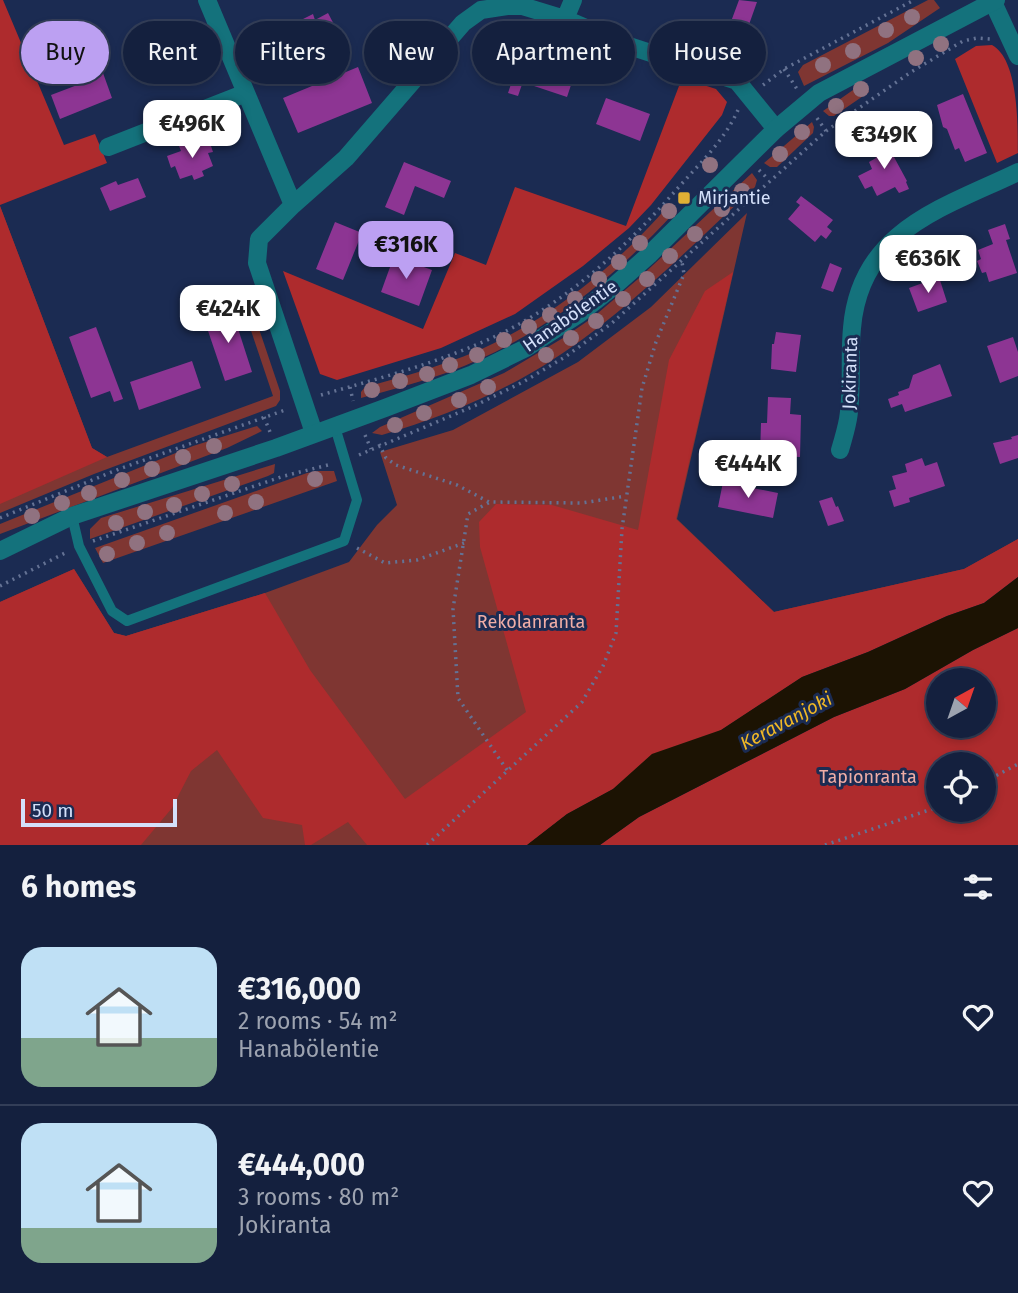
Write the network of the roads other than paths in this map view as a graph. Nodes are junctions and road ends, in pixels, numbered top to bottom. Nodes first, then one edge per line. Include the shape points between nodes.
1 (207, 0) edge
2 (573, 0) edge
3 (993, 1) edge
4 (565, 19) junction
5 (1018, 56) edge
6 (246, 93) junction
7 (776, 128) junction
8 (108, 147) dead end
9 (1018, 172) edge
10 (293, 205) junction
11 (335, 427) junction
12 (314, 433) junction
13 (840, 450) dead end
14 (72, 516) junction
15 (0, 551) edge

1 - 6 street
2 - 4 street
3 - 5 street
3 - 7 street, Hanabölentie via 820,93
4 - 7 street via 623,44 737,81
4 - 10 street via 522,6 481,10 463,23 346,158
6 - 8 street
6 - 10 street
7 - 11 street, Hanabölentie via 649,255 560,328 504,361
9 - 13 street, Jokiranta via 916,221 897,234 865,274 852,326 848,418
10 - 12 street via 259,239 257,263
11 - 12 street, Hanabölentie
11 - 14 lane via 357,500 344,541 127,621 112,611 79,546
12 - 14 street, Hanabölentie
14 - 15 street, Hanabölentie

